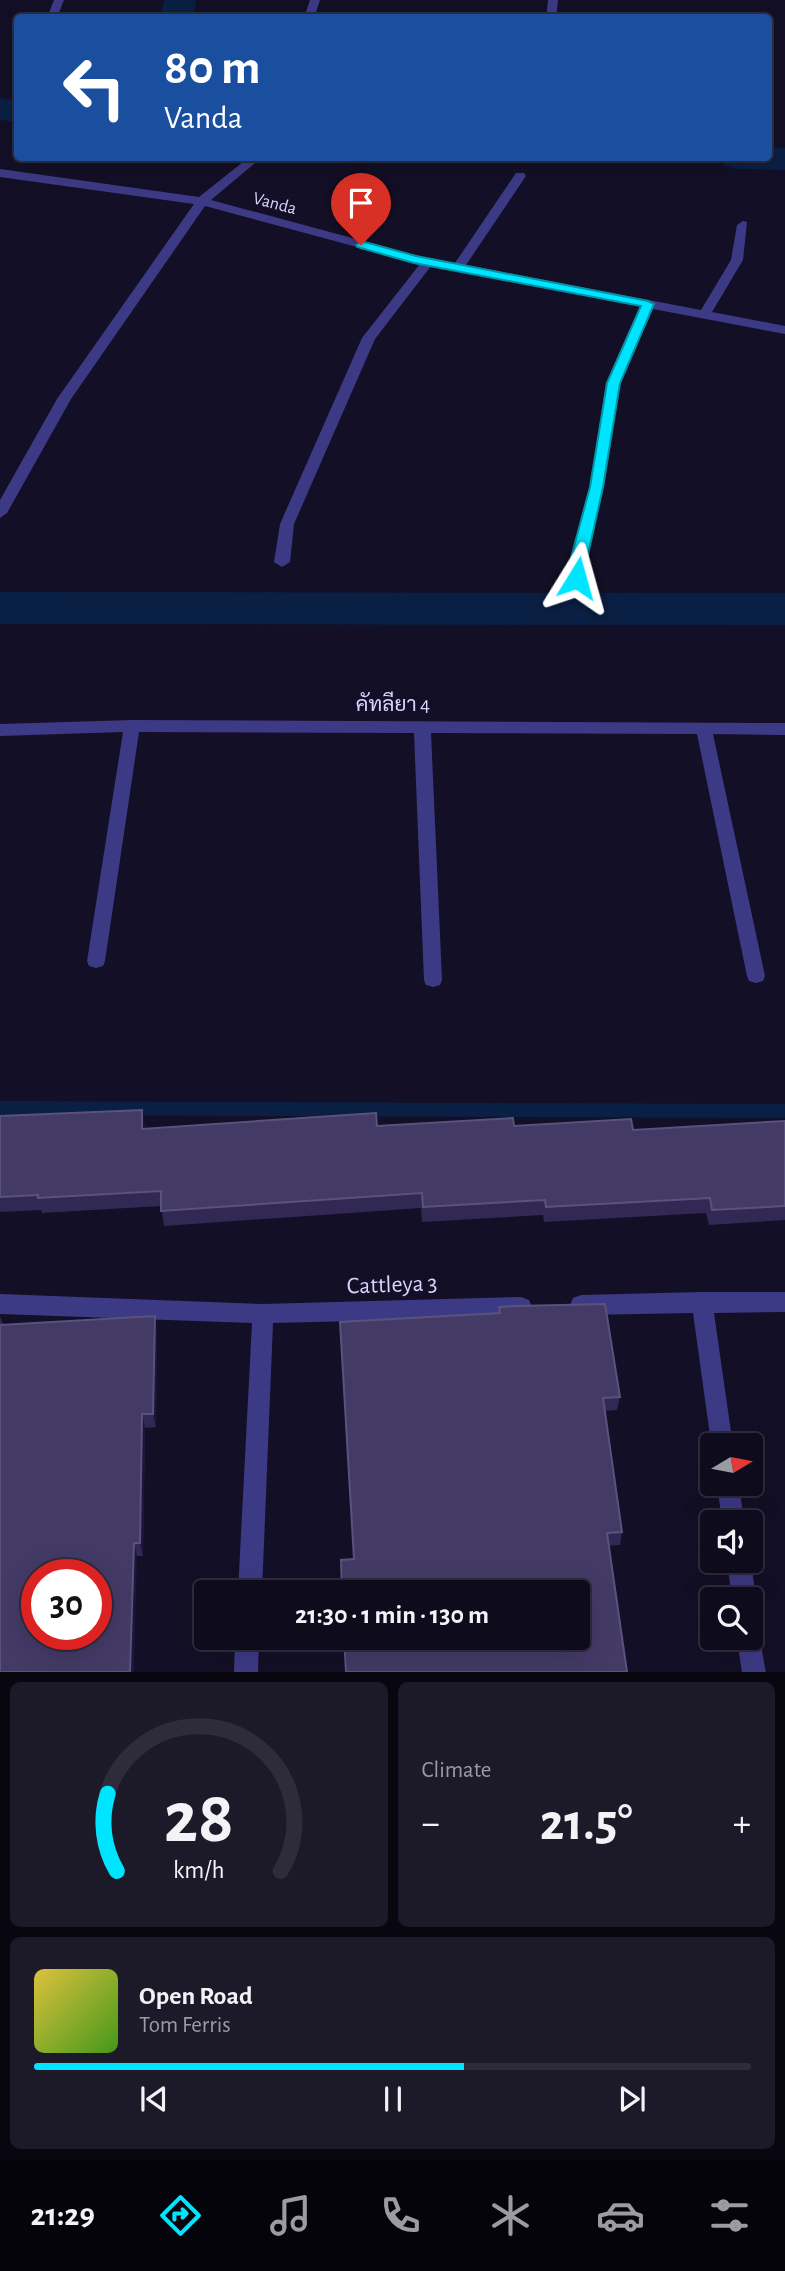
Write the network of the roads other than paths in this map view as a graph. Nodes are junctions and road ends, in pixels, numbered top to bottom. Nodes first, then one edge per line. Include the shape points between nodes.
1 (251, 161) edge
2 (0, 173) edge
3 (520, 176) dead end
4 (202, 201) junction
5 (743, 225) dead end
6 (428, 262) junction
7 (458, 268) junction
8 (648, 304) junction
9 (704, 315) junction
10 (785, 330) edge
11 (0, 513) edge
12 (282, 562) dead end
13 (577, 578) dead end
14 (132, 726) junction
15 (422, 727) junction
16 (704, 729) junction
17 (785, 729) edge
18 (0, 730) edge
19 (96, 961) dead end
20 (756, 976) dead end
21 (433, 980) dead end
22 (702, 1302) junction
23 (785, 1302) edge
24 (0, 1304) edge
25 (565, 1306) edge
26 (537, 1307) edge
27 (263, 1314) junction
28 (720, 1433) edge
29 (251, 1580) edge
30 (247, 1650) edge
31 (751, 1650) edge
32 (246, 1672) edge
33 (754, 1672) edge

1 - 4 street
2 - 4 street, Vanda
3 - 7 street
4 - 6 street, Vanda
4 - 11 street via 64,399
5 - 9 street via 737,260
6 - 7 street, Vanda
6 - 12 street via 369,338 287,524
7 - 8 street, Vanda
8 - 9 street, Vanda
8 - 13 street via 614,383
9 - 10 street, Vanda
14 - 15 street, คัทลียา 4
14 - 18 street, คัทลียา 4
14 - 19 street
15 - 16 street, คัทลียา 4
15 - 21 street
16 - 17 street, คัทลียา 4
16 - 20 street
22 - 23 street
22 - 25 street
22 - 28 street
24 - 27 street, Cattleya 3
26 - 27 street, Cattleya 3
27 - 29 street
30 - 32 street
31 - 33 street

